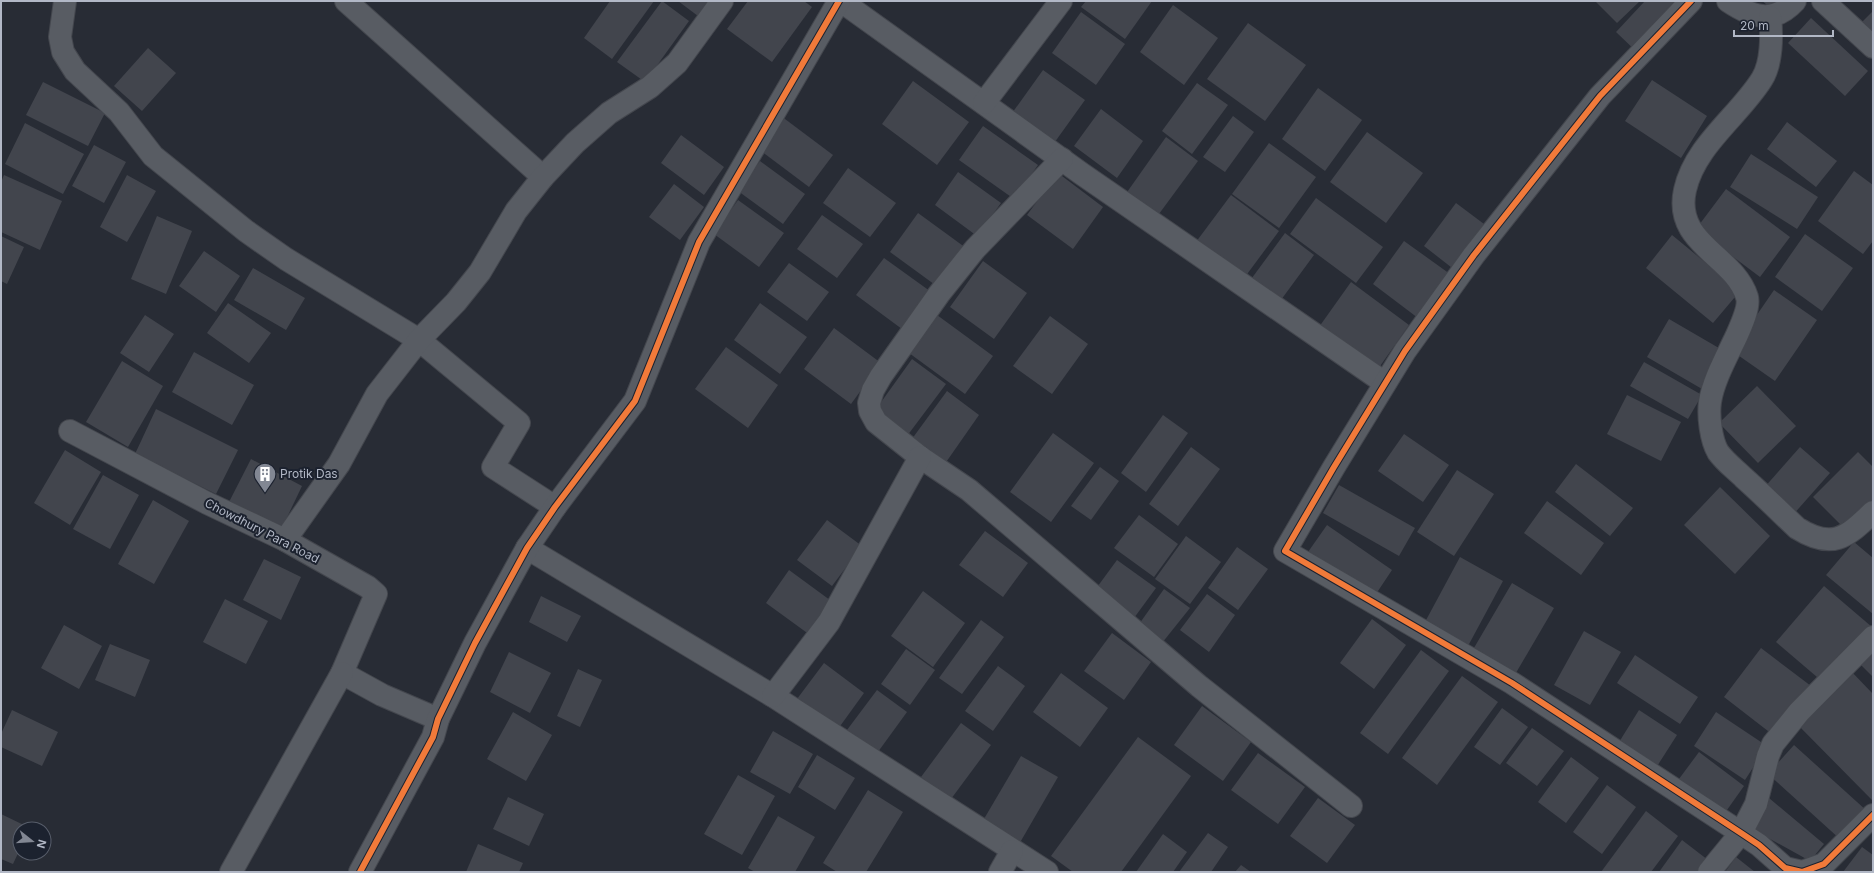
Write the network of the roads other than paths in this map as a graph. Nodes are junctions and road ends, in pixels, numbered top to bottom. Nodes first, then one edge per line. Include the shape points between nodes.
1 (65, 1) edge
2 (346, 1) edge
3 (722, 1) edge
4 (840, 1) edge
5 (1061, 1) edge
6 (1691, 1) edge
7 (1728, 1) edge
8 (1795, 1) edge
9 (1823, 1) edge
10 (1770, 17) junction
11 (1873, 47) edge
12 (984, 103) junction
13 (1062, 159) junction
14 (543, 177) junction
15 (419, 340) junction
16 (1385, 383) junction
17 (70, 431) dead end
18 (920, 457) junction
19 (556, 507) junction
20 (1873, 512) edge
21 (285, 540) junction
22 (527, 548) junction
23 (1873, 637) edge
24 (342, 673) junction
25 (773, 696) junction
26 (438, 719) junction
27 (1351, 806) dead end
28 (1873, 815) edge
29 (1741, 833) junction
30 (1012, 851) junction
31 (231, 872) edge
32 (360, 872) edge
33 (1000, 872) edge
34 (1047, 872) edge
35 (1709, 872) edge

1 - 15 street via 60,37 63,52 75,71 119,112 153,156 246,231 286,259
2 - 14 street
3 - 14 street via 677,63 650,87 608,113
4 - 12 street
4 - 19 street via 699,242 635,401
5 - 12 street
6 - 16 street via 1600,96 1474,255
7 - 10 street via 1746,12
8 - 10 street via 1786,11
9 - 11 street
10 - 20 street via 1772,35 1763,78 1703,151 1685,190 1684,212 1690,231 1740,281 1748,299 1744,317 1714,387 1710,402 1710,425 1718,451 1797,528 1809,536 1823,541 1840,538 1856,528
12 - 13 street
13 - 16 street
13 - 18 street via 975,250 896,353 873,390 869,403 876,422
14 - 15 street via 516,211 480,272 456,302
15 - 19 street via 519,424 493,467
15 - 21 street via 377,394 339,464
16 - 29 street via 1285,551 1512,683
17 - 21 street, Chowdhury Para Road via 207,503
18 - 25 street via 829,622
18 - 27 street via 969,490 1200,686
19 - 22 street
21 - 24 street, Chowdhury Para Road via 368,586 376,594
22 - 25 street
22 - 26 street via 474,643
23 - 29 street via 1799,712 1774,744 1768,756 1756,804
24 - 26 street via 382,695
24 - 31 street, Chowdhury Para Road
25 - 30 street
26 - 32 street via 433,737
28 - 29 street via 1824,864 1802,872 1785,868
29 - 35 street
30 - 33 street
30 - 34 street

